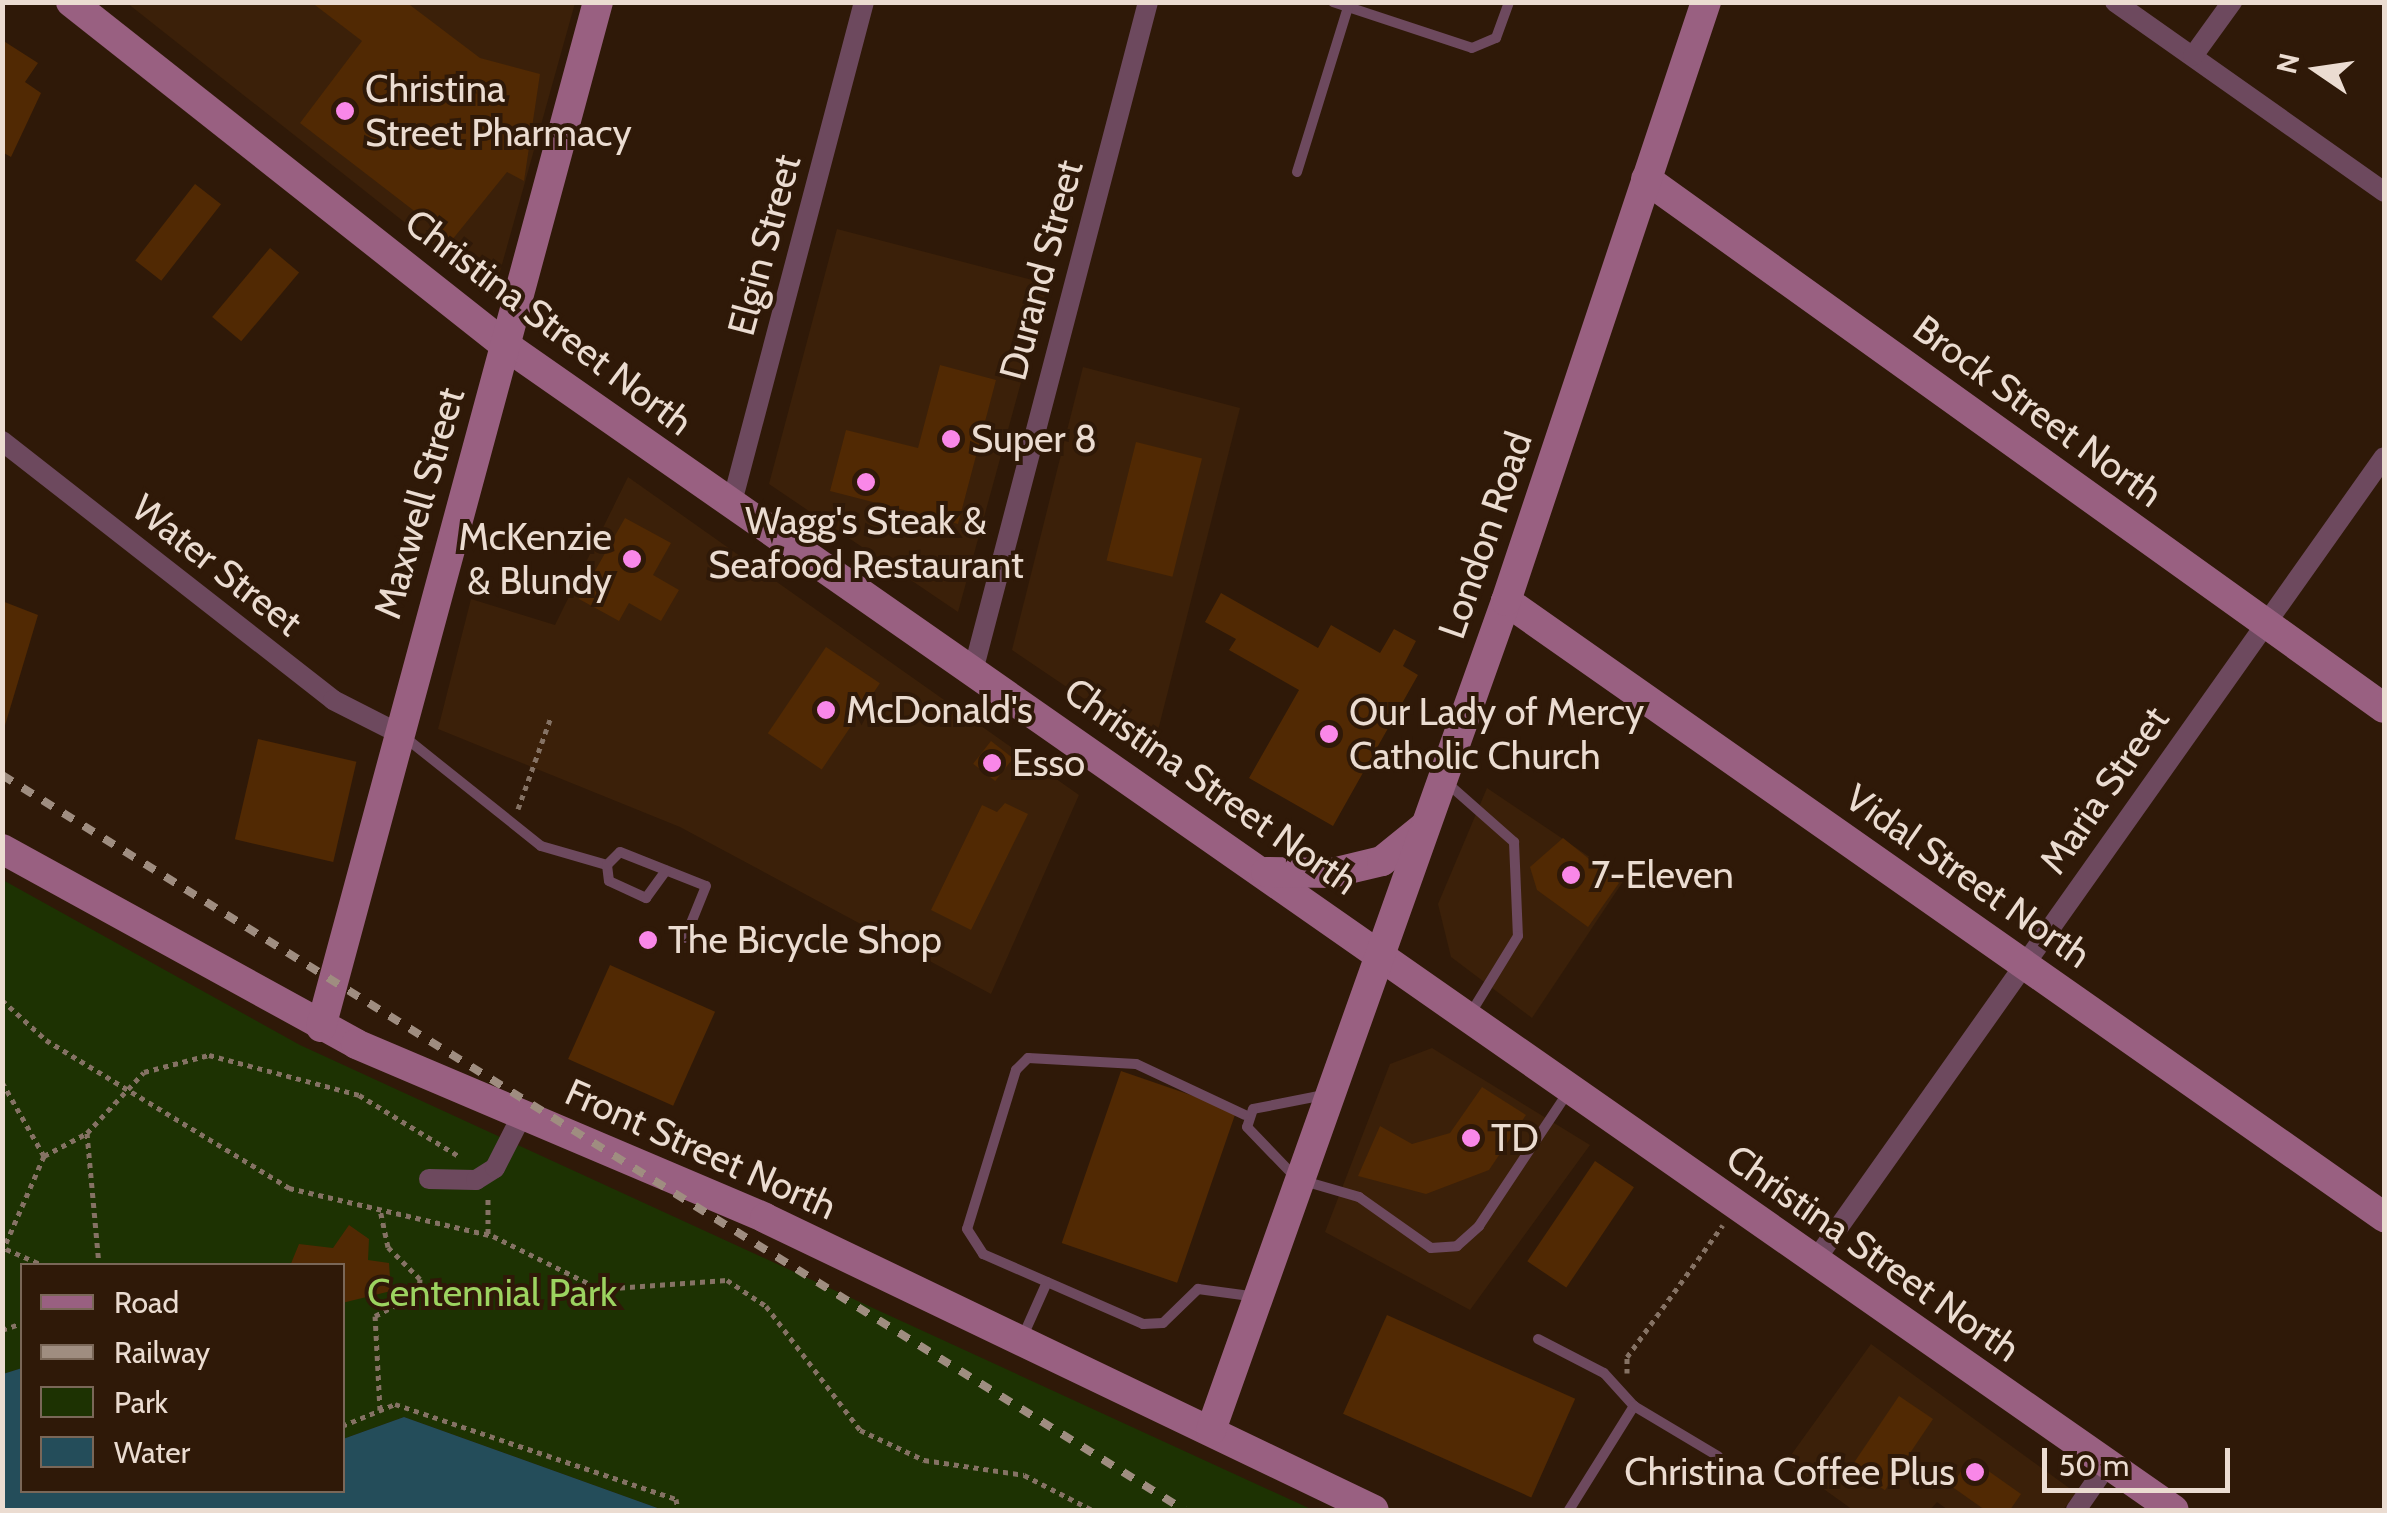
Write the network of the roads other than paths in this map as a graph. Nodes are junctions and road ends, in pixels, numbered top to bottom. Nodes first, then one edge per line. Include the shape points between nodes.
1 (71, 2) edge
2 (598, 2) edge
3 (864, 2) edge
4 (1148, 2) edge
5 (1332, 2) edge
6 (1510, 2) edge
7 (1706, 2) edge
8 (2115, 2) edge
9 (2232, 2) edge
10 (1348, 7) junction
11 (2193, 56) junction
12 (1297, 172) dead end
13 (1646, 179) junction
14 (2384, 192) edge
15 (505, 346) junction
16 (2, 441) edge
17 (2384, 457) edge
18 (731, 506) junction
19 (1506, 601) junction
20 (2265, 624) junction
21 (972, 671) junction
22 (2384, 708) edge
23 (396, 732) junction
24 (1442, 778) junction
25 (1424, 828) junction
26 (2, 848) edge
27 (607, 864) junction
28 (666, 870) junction
29 (1266, 872) junction
30 (686, 938) dead end
31 (1380, 952) junction
32 (2024, 964) junction
33 (1470, 1016) junction
34 (322, 1027) junction
35 (1571, 1088) junction
36 (1330, 1094) junction
37 (1245, 1114) junction
38 (522, 1115) junction
39 (428, 1179) dead end
40 (1298, 1179) junction
41 (2384, 1218) edge
42 (1814, 1262) junction
43 (1047, 1282) junction
44 (1258, 1297) junction
45 (1538, 1339) dead end
46 (1022, 1340) junction
47 (1637, 1407) junction
48 (1211, 1430) junction
49 (1718, 1456) dead end
50 (2107, 1464) junction
51 (1374, 1510) edge
52 (1569, 1510) edge
53 (2076, 1510) edge
54 (2174, 1510) edge

1 - 15 main road, Christina Street North
2 - 15 main road, Maxwell Street
3 - 18 street, Elgin Street
4 - 21 street, Durand Street
5 - 10 lane
6 - 10 lane via 1483,48
7 - 13 main road, London Road
8 - 11 street
9 - 11 street
10 - 12 lane
11 - 14 street
13 - 19 main road, London Road
13 - 20 main road, Brock Street North
15 - 18 main road, Christina Street North
15 - 23 main road, Maxwell Street
16 - 23 street, Water Street via 332,700
17 - 20 street, Maria Street
18 - 21 main road, Christina Street North
19 - 24 main road, London Road
19 - 32 main road, Vidal Street North
20 - 22 main road, Brock Street North
20 - 32 street, Maria Street
21 - 29 main road, Christina Street North
23 - 27 lane via 542,846
23 - 34 main road, Maxwell Street
24 - 25 main road, London Road
24 - 33 lane via 1514,842 1518,936
25 - 29 main road via 1382,860 1332,873
25 - 31 main road, London Road
26 - 34 main road, Front Street North
27 - 28 lane via 620,852
27 - 28 lane via 609,881 646,898
28 - 30 lane via 706,886
29 - 31 main road, Christina Street North
31 - 33 main road, Christina Street North
31 - 36 main road, London Road
32 - 41 main road, Vidal Street North
32 - 42 street, Maria Street
33 - 35 main road, Christina Street North
34 - 38 main road, Front Street North
35 - 40 lane via 1456,1246 1431,1248 1359,1197
35 - 42 main road, Christina Street North
36 - 37 lane
36 - 40 main road, London Road
37 - 40 lane via 1264,1151
37 - 43 lane via 1136,1064 1056,1055 1022,1062 968,1228 983,1254
38 - 39 street via 496,1168 476,1180
38 - 46 main road, Front Street North
40 - 44 main road, London Road
42 - 50 main road, Christina Street North
43 - 44 lane via 1143,1324 1163,1323 1198,1289
43 - 46 lane
44 - 48 main road, London Road
45 - 47 lane
46 - 48 main road, Front Street North
47 - 49 lane
47 - 52 lane
48 - 51 main road, Front Street North
50 - 53 street
50 - 54 main road, Christina Street North

